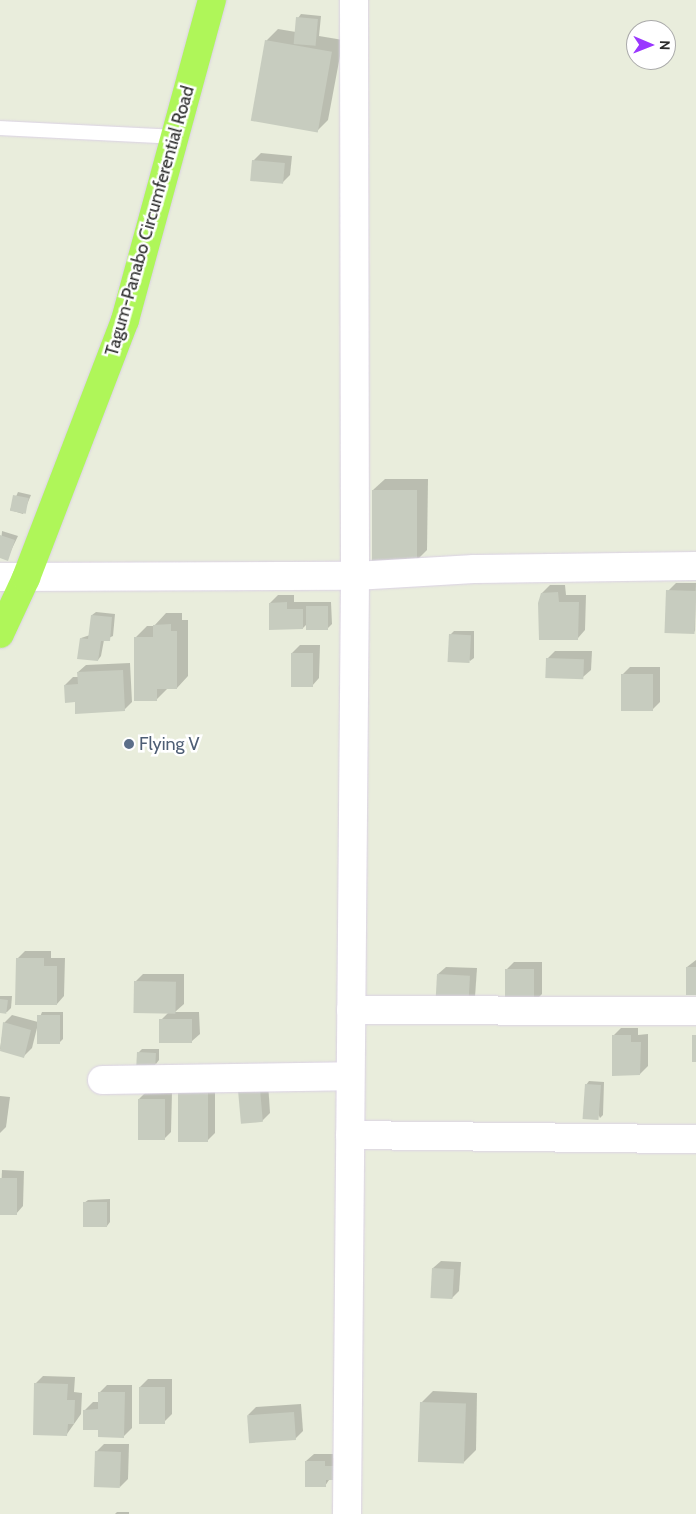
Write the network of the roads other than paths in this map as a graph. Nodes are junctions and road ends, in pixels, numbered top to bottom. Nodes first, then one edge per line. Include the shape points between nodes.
1 (212, 0) edge
2 (354, 0) edge
3 (0, 128) edge
4 (176, 137) junction
5 (696, 566) edge
6 (355, 576) junction
7 (13, 578) edge
8 (0, 634) edge
9 (351, 1010) junction
10 (696, 1012) edge
11 (350, 1076) junction
12 (102, 1080) dead end
13 (350, 1135) junction
14 (696, 1139) edge
15 (347, 1514) edge

1 - 4 main road, Tagum-Panabo Circumferential Road
2 - 6 street
3 - 4 lane
4 - 7 main road, Tagum-Panabo Circumferential Road via 125,320
5 - 6 street via 474,569
6 - 7 street
6 - 9 street
7 - 8 main road, Tagum-Panabo Circumferential Road
9 - 10 street
9 - 11 street
11 - 12 street
11 - 13 street
13 - 14 street
13 - 15 street

